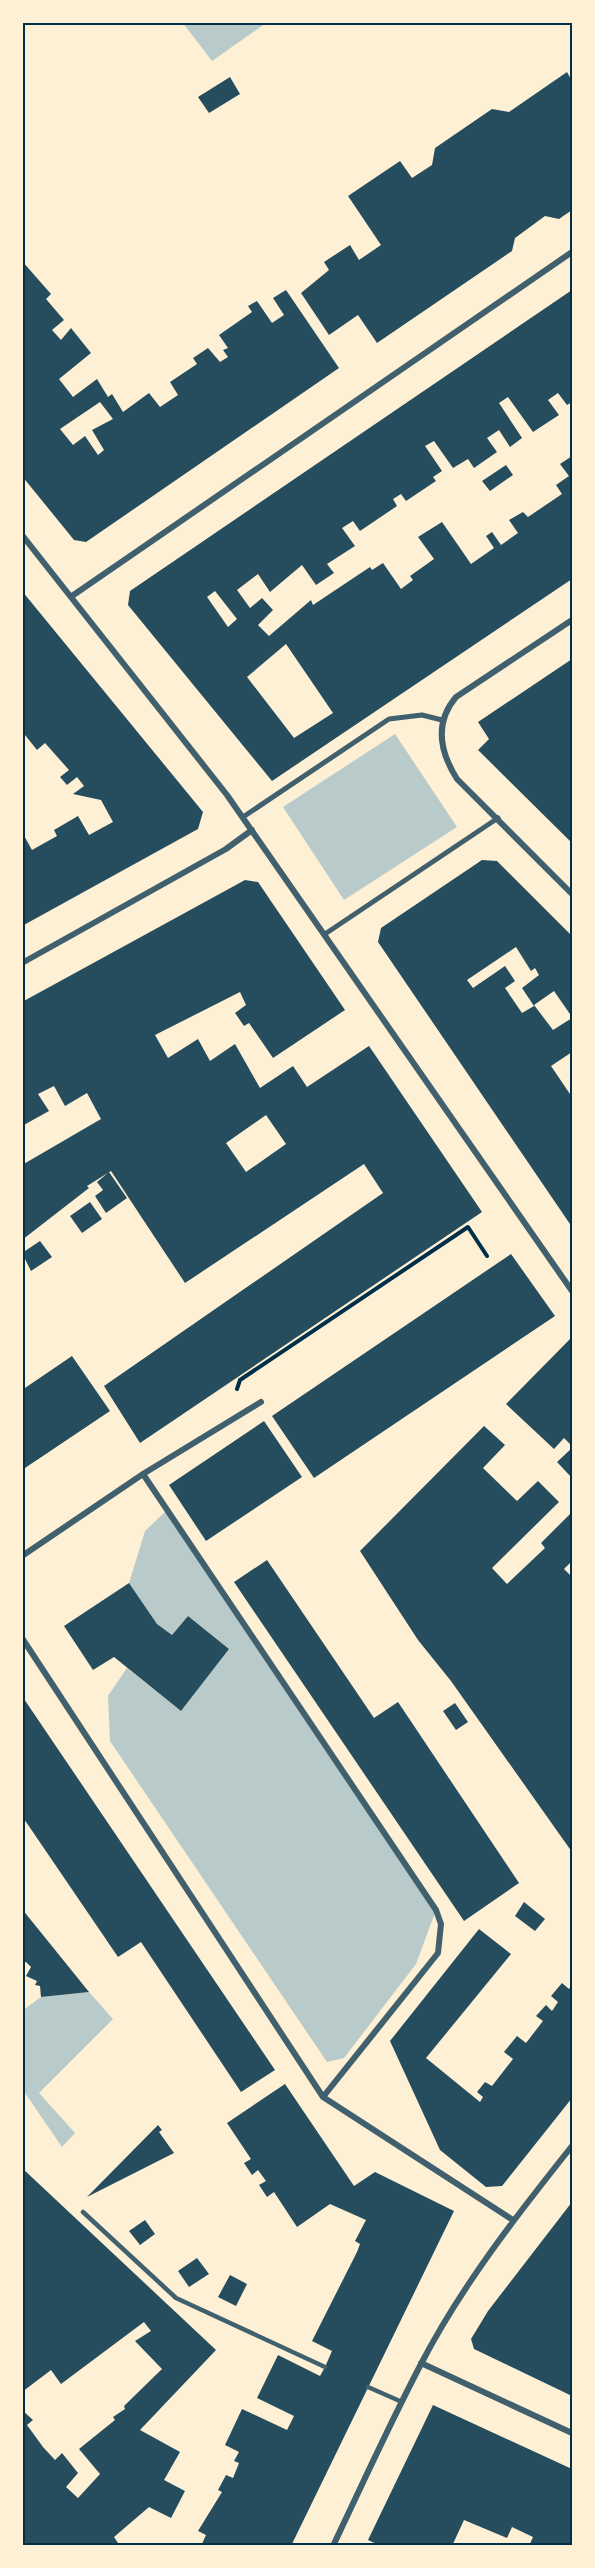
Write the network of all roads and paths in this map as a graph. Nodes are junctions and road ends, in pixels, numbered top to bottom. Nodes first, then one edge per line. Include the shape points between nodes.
1 (573, 252) edge
2 (22, 535) edge
3 (72, 596) junction
4 (573, 620) edge
5 (442, 720) junction
6 (243, 817) junction
7 (498, 818) junction
8 (252, 830) junction
9 (573, 894) edge
10 (325, 934) junction
11 (22, 963) edge
12 (487, 1256) dead end
13 (573, 1291) edge
14 (261, 1402) dead end
15 (222, 1425) junction
16 (143, 1474) junction
17 (22, 1556) edge
18 (22, 1638) edge
19 (322, 2097) junction
20 (573, 2146) edge
21 (83, 2212) dead end
22 (513, 2220) junction
23 (421, 2363) junction
24 (325, 2367) dead end
25 (368, 2386) dead end
26 (402, 2402) junction
27 (573, 2433) edge
28 (333, 2546) edge

1 - 3 street
2 - 3 street
3 - 6 street
4 - 5 street via 466,690 447,708
5 - 6 street via 422,716 388,719
5 - 7 street via 441,744 450,769
6 - 8 street
7 - 9 street
7 - 10 street
8 - 10 street
8 - 11 street via 226,849
10 - 13 street
12 - 15 path via 468,1227 240,1380
14 - 15 street
15 - 16 street
16 - 17 street
16 - 19 street via 429,1900 441,1924 438,1953
18 - 19 street
19 - 22 street
20 - 22 street
21 - 24 lane via 176,2298
22 - 23 street
23 - 26 street
23 - 27 street
25 - 26 lane
26 - 28 street

